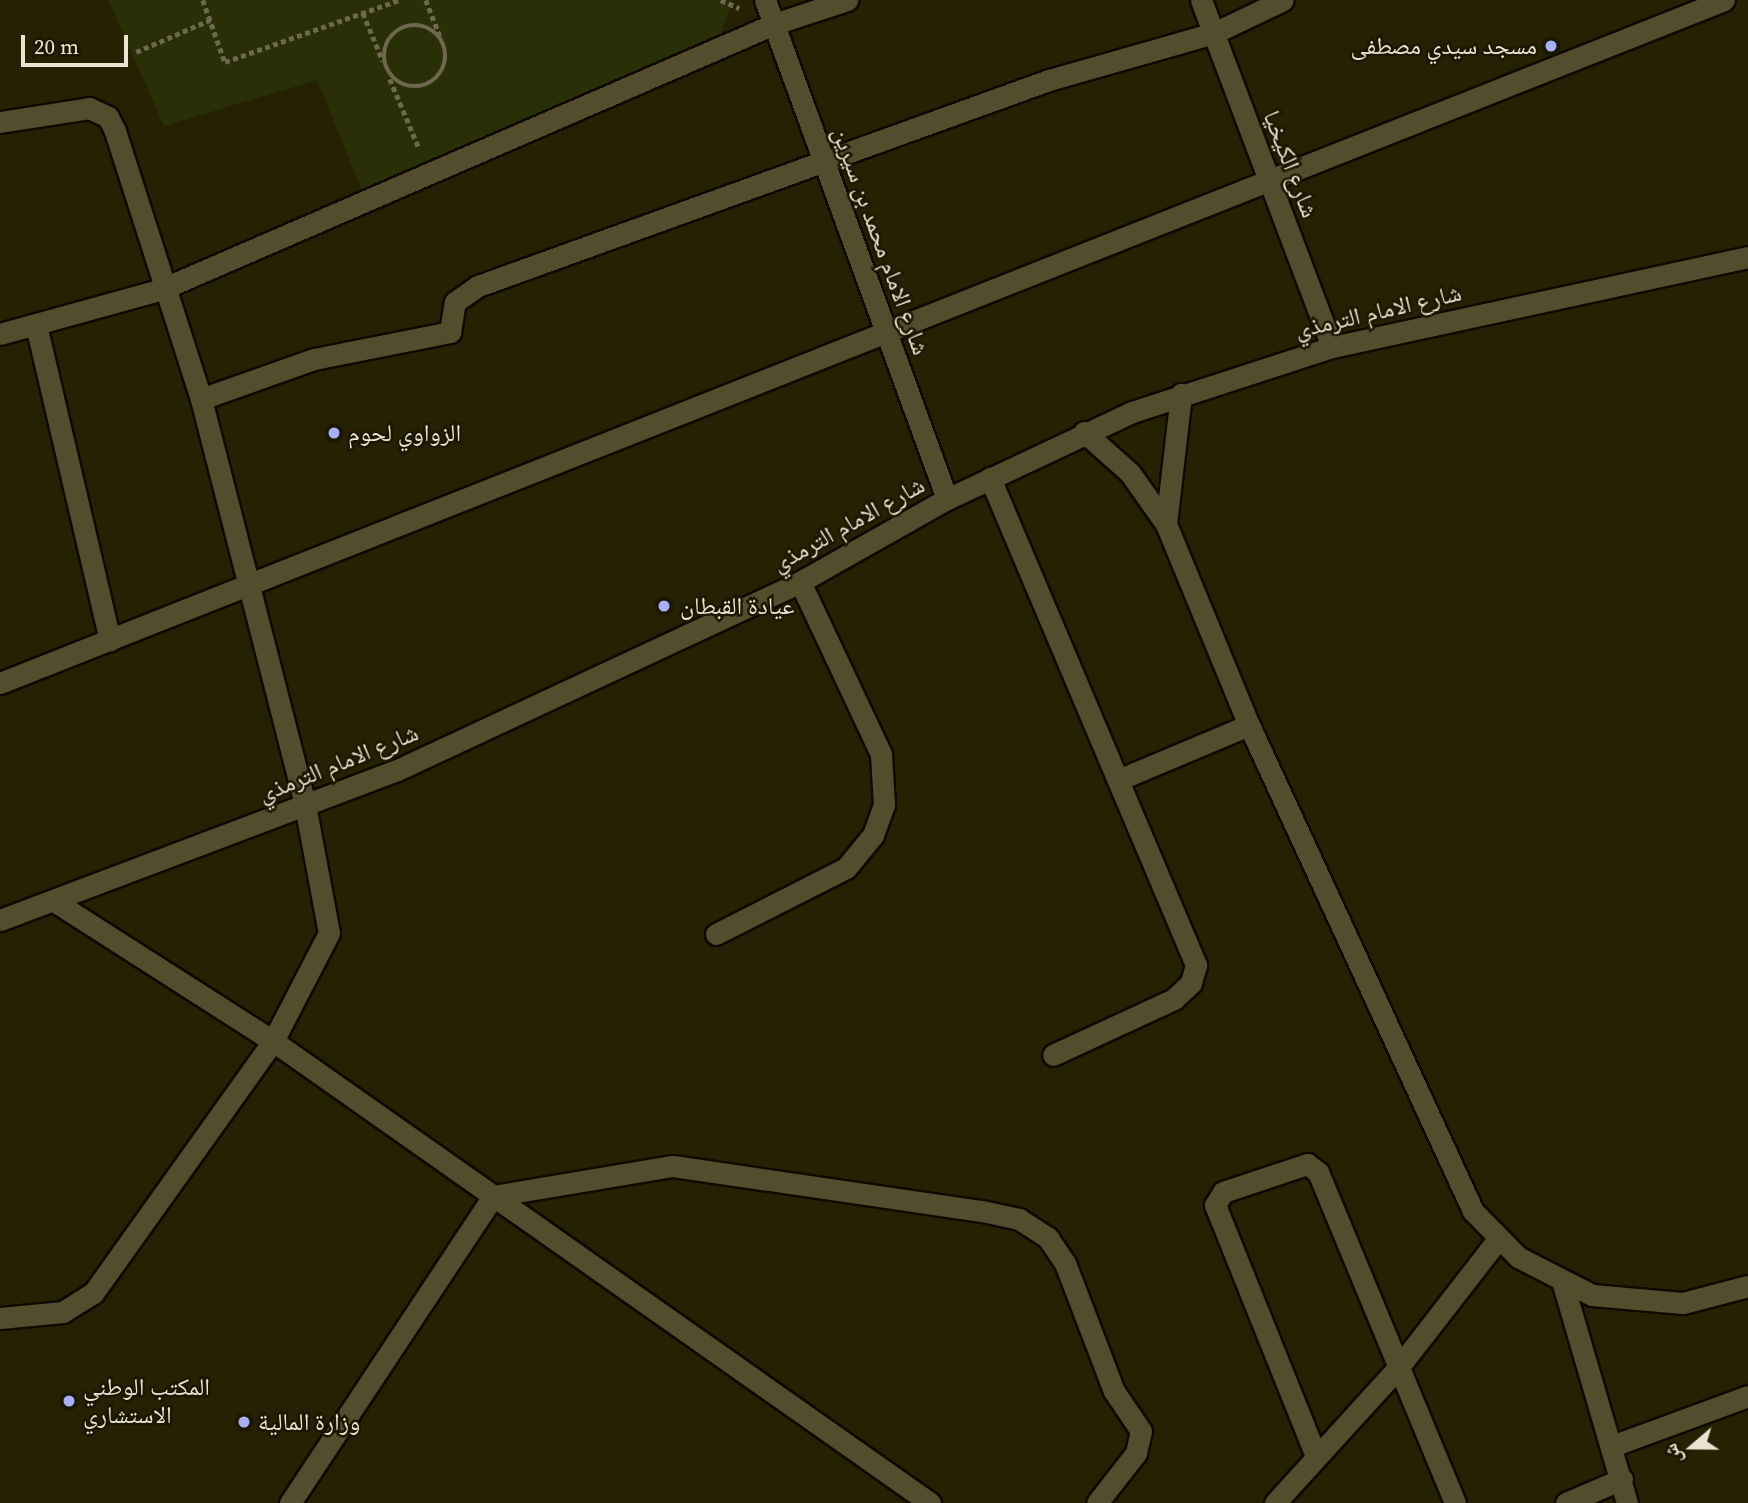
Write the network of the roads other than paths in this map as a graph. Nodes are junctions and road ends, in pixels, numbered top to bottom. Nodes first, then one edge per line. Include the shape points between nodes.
1 (765, 0) edge
2 (848, 0) edge
3 (1201, 0) edge
4 (1283, 0) edge
5 (1724, 0) edge
6 (775, 24) junction
7 (1214, 33) junction
8 (0, 122) edge
9 (825, 163) junction
10 (1268, 176) junction
11 (1748, 257) edge
12 (162, 289) junction
13 (36, 325) junction
14 (886, 329) junction
15 (0, 334) edge
16 (1332, 347) junction
17 (1181, 394) junction
18 (201, 399) junction
19 (1084, 432) junction
20 (990, 478) junction
21 (947, 499) junction
22 (1166, 524) junction
23 (800, 582) junction
24 (245, 587) junction
25 (110, 640) junction
26 (0, 683) edge
27 (1248, 725) junction
28 (1118, 780) junction
29 (304, 805) junction
30 (57, 903) junction
31 (0, 920) edge
32 (716, 934) dead end
33 (273, 1041) junction
34 (1053, 1055) dead end
35 (493, 1196) junction
36 (1497, 1239) junction
37 (1563, 1284) junction
38 (1748, 1286) edge
39 (0, 1318) edge
40 (1398, 1368) junction
41 (1748, 1396) edge
42 (1612, 1446) junction
43 (1316, 1456) junction
44 (1622, 1479) junction
45 (290, 1503) edge
46 (930, 1503) edge
47 (1097, 1503) edge
48 (1275, 1503) edge
49 (1455, 1503) edge
50 (1566, 1503) edge
51 (1627, 1503) edge

1 - 6 street, شارع الامام محمد بن سيرين
2 - 6 street
3 - 7 street, شارع الكيخيا
4 - 7 street
5 - 10 street
6 - 9 street, شارع الامام محمد بن سيرين
6 - 12 street
7 - 9 street via 1049,80
7 - 10 street, شارع الكيخيا
8 - 12 street via 89,108 108,117
9 - 14 street, شارع الامام محمد بن سيرين
9 - 18 street via 478,286 455,302 450,331 314,359
10 - 14 street
10 - 16 street, شارع الكيخيا
11 - 16 street, شارع الامام الترمذي
12 - 13 street
12 - 18 street
13 - 15 street
13 - 25 street
14 - 21 street, شارع الامام محمد بن سيرين
14 - 24 street
16 - 17 street, شارع الامام الترمذي
17 - 19 street, شارع الامام الترمذي
17 - 22 street
18 - 24 street
19 - 20 street, شارع الامام الترمذي
19 - 22 street via 1130,473
20 - 21 street, شارع الامام الترمذي
20 - 28 street
21 - 23 street, شارع الامام الترمذي
22 - 27 street
23 - 29 street, شارع الامام الترمذي via 395,771
23 - 32 street via 881,754 884,805 873,835 846,868
24 - 25 street
24 - 29 street
25 - 26 street
27 - 28 street
27 - 36 street via 1453,1180
28 - 34 street via 1195,957 1194,976 1174,999
29 - 30 street, شارع الامام الترمذي
29 - 33 street via 329,933
30 - 31 street, شارع الامام الترمذي
30 - 33 street
33 - 35 street
33 - 39 street via 93,1293 63,1312
35 - 45 street
35 - 46 street
35 - 47 street via 673,1166 1019,1219 1048,1238 1065,1263 1114,1391 1141,1431 1143,1442
36 - 37 street
36 - 40 street
37 - 38 street via 1653,1304
37 - 42 street
40 - 43 street
40 - 43 street via 1315,1168 1302,1164 1219,1196 1216,1210
40 - 49 street
41 - 42 street
42 - 44 street
43 - 48 street
44 - 50 street
44 - 51 street

